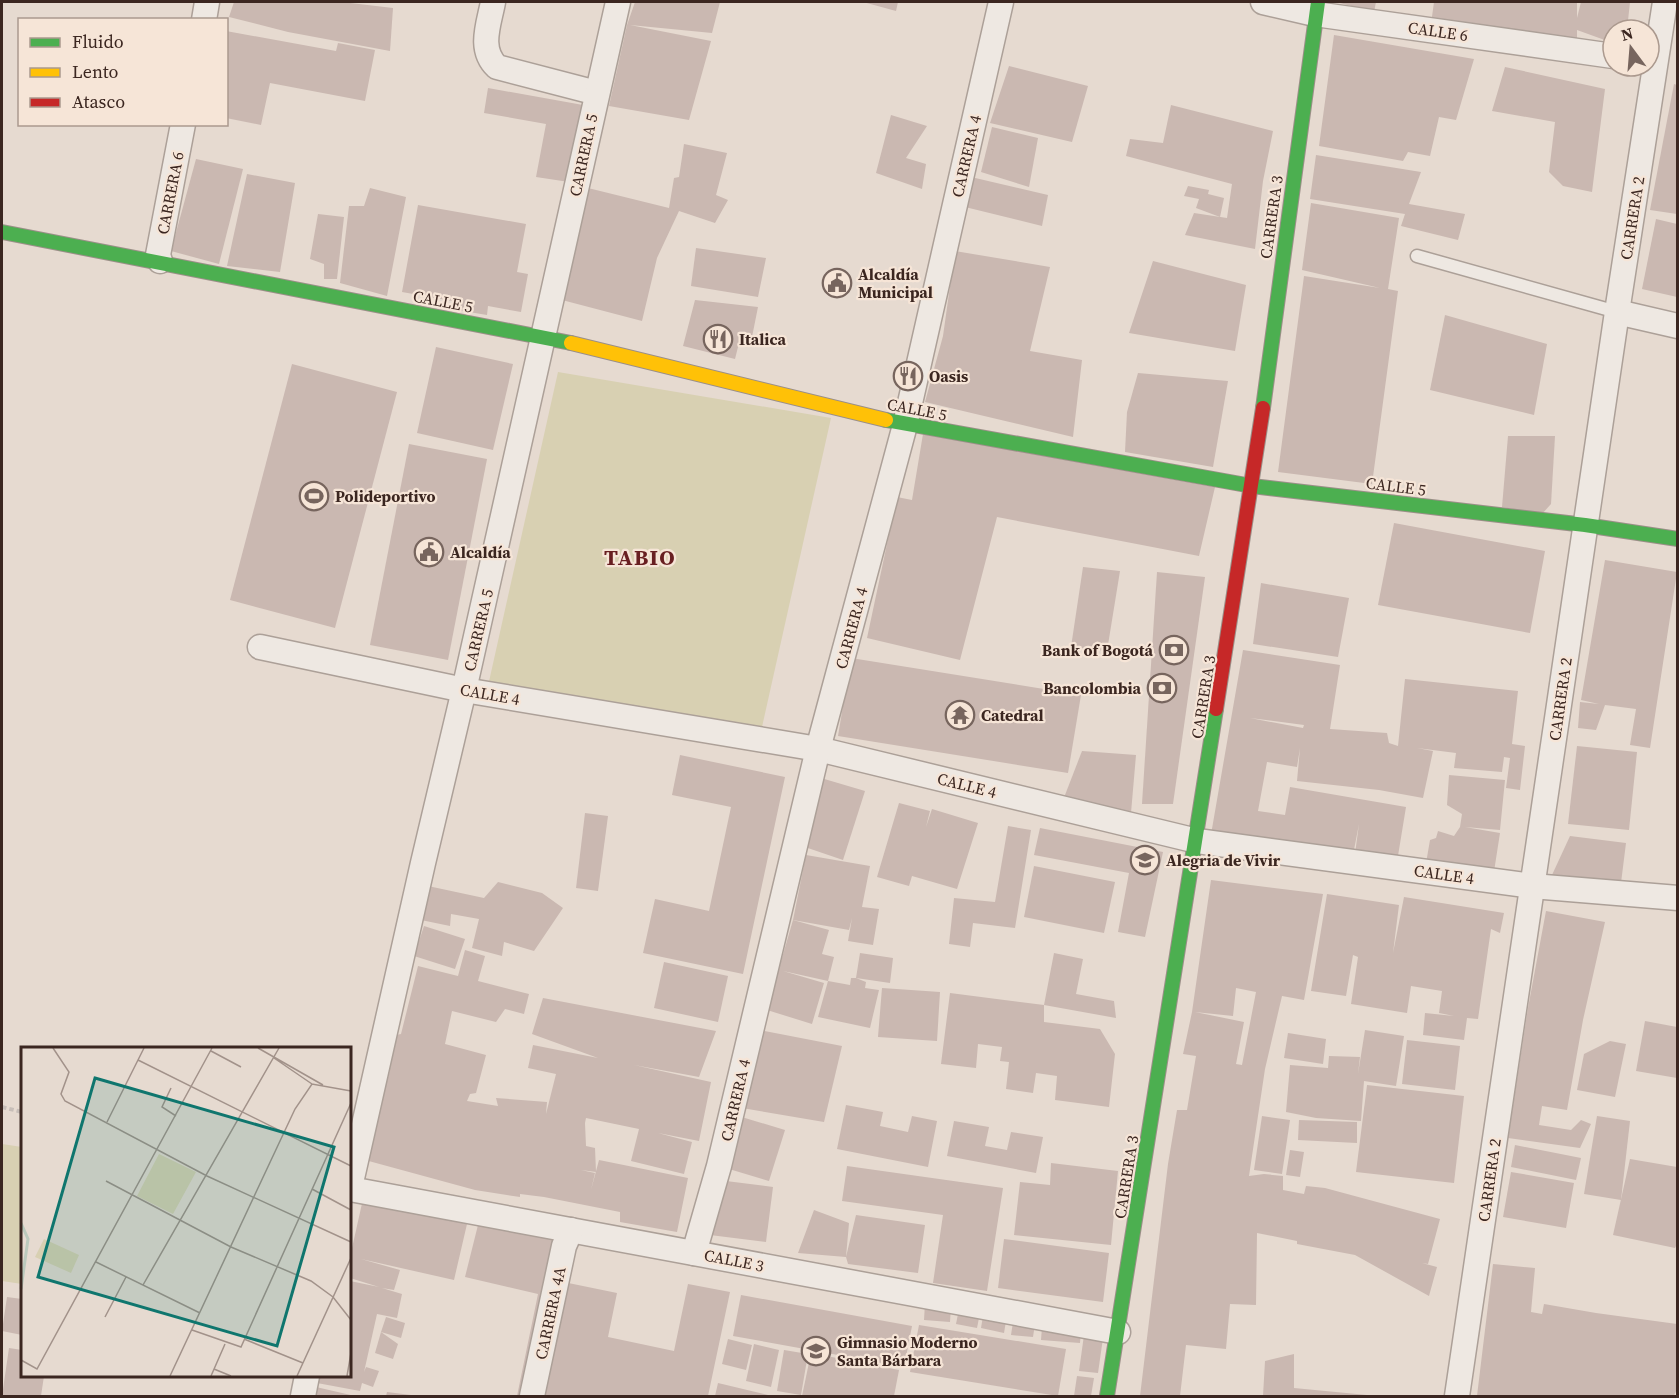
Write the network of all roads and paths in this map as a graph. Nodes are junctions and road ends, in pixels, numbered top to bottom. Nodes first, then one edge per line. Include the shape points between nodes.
1 (207, 2) edge
2 (493, 2) edge
3 (618, 2) edge
4 (1001, 2) edge
5 (1263, 2) edge
6 (1665, 2) edge
7 (1316, 8) edge
8 (204, 18) edge
9 (1601, 54) edge
10 (1661, 63) edge
11 (1658, 78) edge
12 (597, 93) junction
13 (183, 126) edge
14 (2, 232) edge
15 (1417, 256) dead end
16 (160, 261) junction
17 (1617, 312) junction
18 (1677, 326) edge
19 (544, 336) junction
20 (905, 425) junction
21 (1252, 486) junction
22 (1585, 525) junction
23 (1677, 539) edge
24 (260, 647) dead end
25 (464, 690) junction
26 (818, 749) junction
27 (1197, 841) junction
28 (1532, 886) junction
29 (1677, 898) edge
30 (2, 1107) edge
31 (21, 1112) edge
32 (351, 1184) edge
33 (351, 1188) edge
34 (571, 1230) junction
35 (694, 1253) junction
36 (1118, 1332) junction
37 (307, 1377) edge
38 (303, 1396) edge
39 (532, 1396) edge
40 (1107, 1396) edge
41 (1457, 1396) edge

1 - 8 street
2 - 12 street via 486,40 490,60 498,67
3 - 12 street, CARRERA 5
4 - 20 street, CARRERA 4
5 - 7 street, CALLE 6
6 - 10 street, CARRERA 2
7 - 9 street, CALLE 6
7 - 21 street, CARRERA 3
11 - 17 street, CARRERA 2
12 - 19 street, CARRERA 5
13 - 16 street, CARRERA 6
14 - 16 street, CALLE 5
15 - 17 lane
16 - 19 street, CALLE 5 via 164,265
17 - 18 street
17 - 22 street, CARRERA 2
19 - 20 street, CALLE 5
19 - 25 street, CARRERA 5
20 - 21 street, CALLE 5
20 - 26 street, CARRERA 4
21 - 22 street, CALLE 5
21 - 27 street, CARRERA 3
22 - 23 street, CALLE 5
22 - 28 street, CARRERA 2
24 - 25 street, CALLE 4
25 - 26 street, CALLE 4
25 - 32 street, CARRERA 5
26 - 27 street, CALLE 4
26 - 35 street, CARRERA 4 via 719,1166
27 - 28 street, CALLE 4
27 - 36 street, CARRERA 3
28 - 29 street, CALLE 4
28 - 41 street, CARRERA 2
30 - 31 path
33 - 34 street, CALLE 3
34 - 35 street, CALLE 3
34 - 39 street, CARRERA 4A via 564,1246
35 - 36 street, CALLE 3
36 - 40 street, CARRERA 3
37 - 38 street

